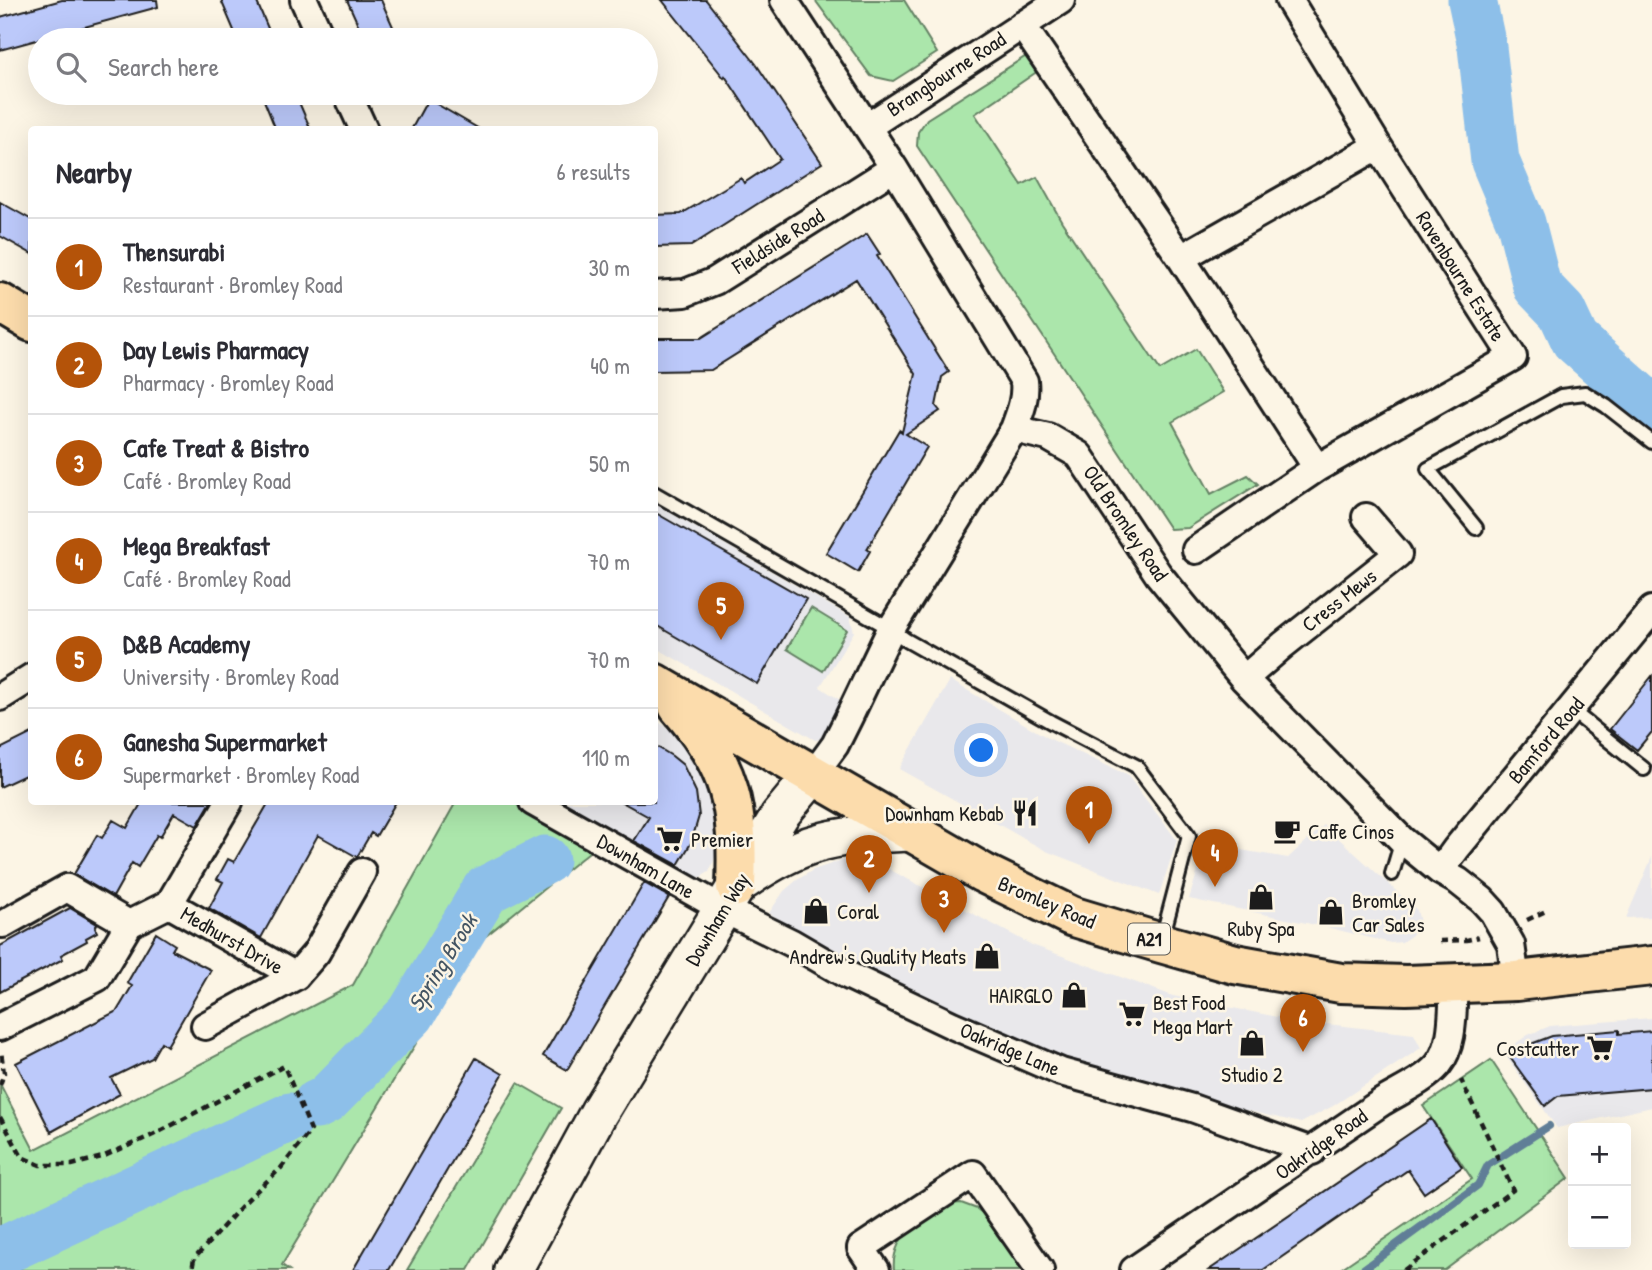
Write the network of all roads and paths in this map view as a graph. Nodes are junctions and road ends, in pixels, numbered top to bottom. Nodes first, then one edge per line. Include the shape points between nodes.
1 (304, 0) edge
2 (784, 0) edge
3 (1062, 0) edge
4 (1289, 0) edge
5 (1022, 25) junction
6 (317, 28) edge
7 (353, 105) edge
8 (362, 126) edge
9 (867, 127) junction
10 (1378, 146) junction
11 (894, 168) junction
12 (1181, 258) junction
13 (658, 295) edge
14 (0, 303) edge
15 (28, 320) edge
16 (1014, 429) junction
17 (1652, 442) edge
18 (1317, 468) junction
19 (658, 495) edge
20 (1366, 517) dead end
21 (1476, 528) dead end
22 (1196, 550) dead end
23 (1652, 610) edge
24 (891, 629) junction
25 (1244, 679) junction
26 (28, 680) edge
27 (658, 686) edge
28 (658, 686) edge
29 (0, 697) edge
30 (1571, 710) junction
31 (1644, 769) dead end
32 (813, 775) junction
33 (227, 805) edge
34 (539, 805) edge
35 (910, 832) junction
36 (1402, 840) junction
37 (1440, 871) junction
38 (362, 872) dead end
39 (1392, 874) dead end
40 (729, 898) junction
41 (169, 904) junction
42 (3, 924) dead end
43 (130, 924) junction
44 (1161, 943) junction
45 (1652, 966) edge
46 (296, 976) junction
47 (1516, 981) junction
48 (1454, 984) junction
49 (205, 1026) dead end
50 (0, 1027) edge
51 (0, 1046) edge
52 (1461, 1080) dead end
53 (0, 1085) edge
54 (0, 1117) edge
55 (1312, 1151) junction
56 (192, 1270) edge
57 (513, 1270) edge
58 (876, 1270) edge
59 (1040, 1270) edge
60 (1134, 1270) edge
61 (1404, 1270) edge

1 - 6 street
2 - 9 street
3 - 5 street, Brangbourne Road
4 - 10 street, Ravenbourne Estate
5 - 9 street, Brangbourne Road
5 - 12 street
7 - 8 street
9 - 11 street
10 - 12 street
10 - 18 street, Ravenbourne Estate via 1513,357
11 - 13 street, Fieldside Road via 715,281 685,293
11 - 16 street via 1024,382 1024,404
12 - 18 street
14 - 15 main road
16 - 24 street, Downham Way
16 - 25 street, Old Bromley Road via 1048,437 1079,455 1158,574
17 - 21 lane via 1585,393 1561,396 1428,469
18 - 22 street, Ravenbourne Estate
19 - 24 lane
20 - 25 street, Cress Mews via 1398,554
23 - 30 street, Bamford Road
24 - 32 street, Downham Way via 835,745
24 - 44 lane via 1136,766 1189,836
25 - 36 street, Old Bromley Road
26 - 29 street
27 - 32 main road, Bromley Road / A21
28 - 40 main road via 706,740 727,779 737,844
30 - 31 lane
30 - 37 street, Bamford Road
32 - 35 main road, Bromley Road / A21
32 - 40 street, Downham Way via 786,805
33 - 41 street, Medhurst Drive
34 - 40 street, Downham Lane
35 - 40 street via 848,835 815,842 785,855
35 - 44 main road, Bromley Road / A21 via 1071,916
36 - 37 street, Old Bromley Road
36 - 39 lane
37 - 47 street, Old Bromley Road via 1493,912 1511,944
38 - 46 street, Medhurst Drive via 316,953
40 - 55 street, Oakridge Lane via 847,975 952,1025 1061,1072 1192,1108
40 - 57 street, Downham Way via 599,1112
41 - 43 street, Medhurst Drive
41 - 46 street, Medhurst Drive
42 - 43 street via 68,888
43 - 50 street via 97,978
44 - 48 main road, Bromley Road / A21 via 1235,964 1341,983
45 - 47 main road, Bromley Road / A21
46 - 49 street, Medhurst Drive
47 - 48 main road, Bromley Road / A21
48 - 55 street, Oakridge Road via 1450,1036 1437,1065
51 - 53 path via 4,1073
52 - 61 path via 1513,1190
54 - 56 path via 22,1157 40,1165 72,1165 153,1135 284,1066 311,1130 194,1259
55 - 60 street, Oakridge Road
58 - 59 street via 862,1248 973,1174

